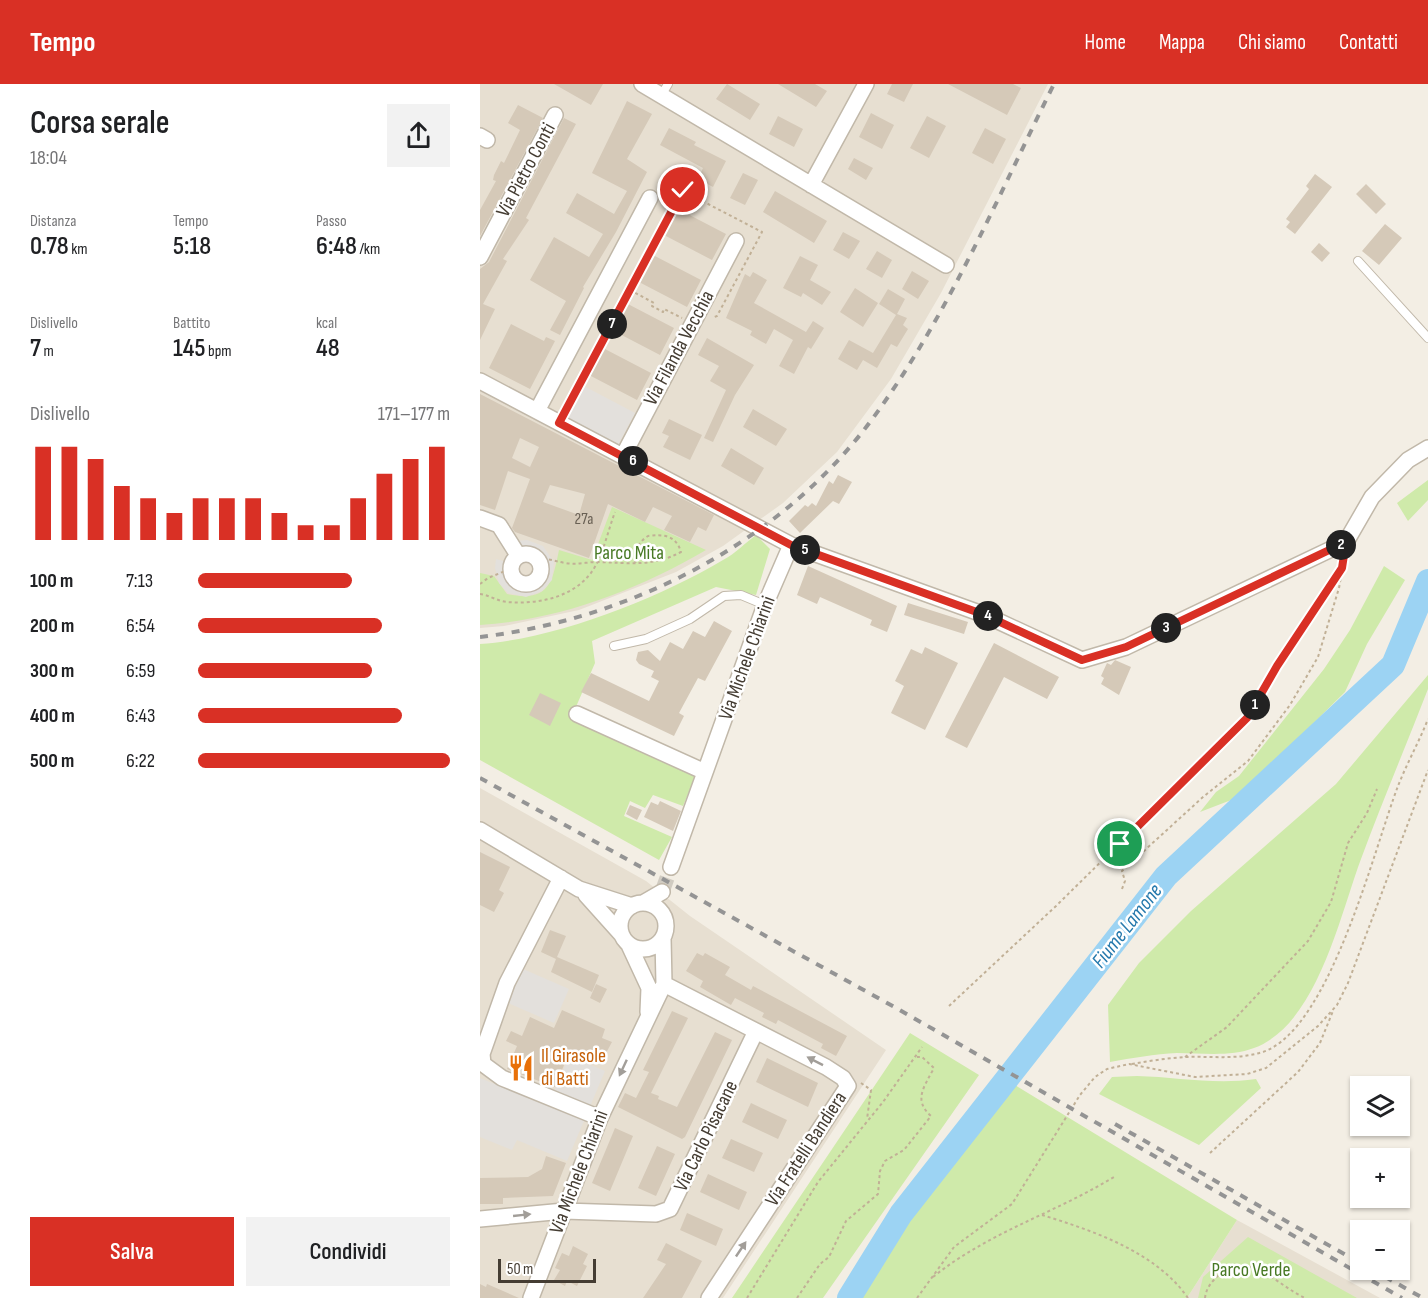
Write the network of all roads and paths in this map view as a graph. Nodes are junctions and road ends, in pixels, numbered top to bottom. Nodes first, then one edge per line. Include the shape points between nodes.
1 (642, 84) edge
2 (866, 84) edge
3 (665, 90) edge
4 (555, 115) dead end
5 (811, 185) junction
6 (650, 198) dead end
7 (736, 241) dead end
8 (480, 257) edge
9 (1358, 261) dead end
10 (946, 265) dead end
11 (630, 290) junction
12 (683, 318) dead end
13 (706, 321) dead end
14 (1428, 338) edge
15 (480, 381) edge
16 (537, 411) junction
17 (559, 423) junction
18 (1428, 448) edge
19 (623, 456) junction
20 (615, 513) dead end
21 (480, 518) edge
22 (1346, 542) junction
23 (791, 545) junction
24 (518, 555) junction
25 (537, 559) junction
26 (598, 562) junction
27 (636, 565) junction
28 (1342, 568) junction
29 (510, 569) junction
30 (480, 584) edge
31 (480, 594) edge
32 (765, 605) junction
33 (615, 646) dead end
34 (577, 714) dead end
35 (1428, 719) edge
36 (1428, 770) edge
37 (705, 772) junction
38 (1377, 789) dead end
39 (480, 830) edge
40 (671, 867) tunnel mouth
41 (561, 878) junction
42 (579, 889) junction
43 (1122, 889) dead end
44 (637, 905) junction
45 (660, 911) junction
46 (663, 938) junction
47 (625, 939) junction
48 (664, 984) junction
49 (949, 1006) dead end
50 (1334, 1008) junction
51 (648, 1015) junction
52 (756, 1031) junction
53 (922, 1047) dead end
54 (915, 1057) junction
55 (1185, 1057) junction
56 (1129, 1064) junction
57 (848, 1086) junction
58 (600, 1118) junction
59 (867, 1122) junction
60 (1210, 1154) dead end
61 (1114, 1177) dead end
62 (564, 1211) junction
63 (1042, 1215) junction
64 (480, 1219) edge
65 (931, 1279) junction
66 (531, 1298) edge
67 (709, 1298) edge
68 (747, 1298) edge
69 (797, 1298) edge
70 (917, 1298) edge
71 (1188, 1298) edge
72 (1205, 1298) edge
73 (1305, 1298) edge

1 - 3 street
2 - 5 street
3 - 5 street
4 - 8 street, Via Pietro Conti
5 - 10 street
6 - 16 street
7 - 19 street, Via Filanda Vecchia
9 - 14 lane
11 - 12 path via 663,312 664,309
11 - 13 path via 683,190 762,232 717,316
11 - 17 path
15 - 16 street
16 - 17 street
17 - 19 street
18 - 22 street via 1408,460 1372,497
19 - 23 street
20 - 26 path
21 - 24 street via 499,525
22 - 23 street via 1126,647 1082,660 985,615
22 - 28 path
23 - 32 street, Via Michele Chiarini
24 - 25 street
24 - 29 street
25 - 26 path
25 - 29 street via 541,571 528,584 515,580
26 - 27 path
26 - 31 path via 575,587 548,600 502,602
27 - 27 path via 675,555 681,552 679,545 665,535 648,536 637,547
28 - 43 path via 1318,657 1290,705 1248,761 1122,871
28 - 49 path via 1247,718
29 - 30 path
32 - 33 lane via 741,595 724,596 690,619 646,639
32 - 37 street, Via Michele Chiarini
34 - 37 street
35 - 55 path via 1399,785 1347,935 1313,1004 1289,1033 1265,1051 1239,1057
36 - 50 path via 1367,939
37 - 40 street, Via Michele Chiarini
38 - 55 path via 1348,843 1331,902 1308,941 1227,1027
39 - 41 street
41 - 42 street
41 - 58 street via 507,983 482,1054 483,1064 502,1078
42 - 44 street
42 - 47 street, Via Michele Chiarini
44 - 45 street
44 - 45 street via 662,892
44 - 47 street via 621,918
45 - 46 street via 666,924
46 - 47 street via 644,950
46 - 48 street, Via Michele Chiarini
47 - 51 street, Via Michele Chiarini via 649,988
48 - 51 street, Via Michele Chiarini
48 - 52 street, Via Fratelli Bandiera
50 - 56 path via 1291,1050 1266,1068 1247,1074 1195,1077
50 - 60 path via 1320,1042 1298,1072
51 -> 58 street, Via Michele Chiarini
57 -> 52 street, Via Fratelli Bandiera via 826,1067
52 - 62 street, Via Carlo Pisacane via 670,1209 656,1214
53 - 54 path
54 - 59 path
54 - 69 path via 922,1057 934,1068 920,1094 923,1109 931,1116 904,1150 885,1161 878,1194 846,1221 829,1257
55 - 56 path
56 - 65 path via 1107,1069 1086,1085 1012,1203 954,1247
57 - 59 path via 861,1083 871,1090
67 -> 57 street, Via Fratelli Bandiera
58 - 62 street, Via Michele Chiarini
59 - 68 path via 818,1182
61 - 63 path
64 -> 62 street, Via Carlo Pisacane
62 - 66 street, Via Michele Chiarini
63 - 65 path via 988,1239
63 - 71 path via 1086,1230 1148,1260 1170,1276
65 - 70 path
72 - 73 path via 1213,1280 1225,1270 1243,1265 1262,1270

